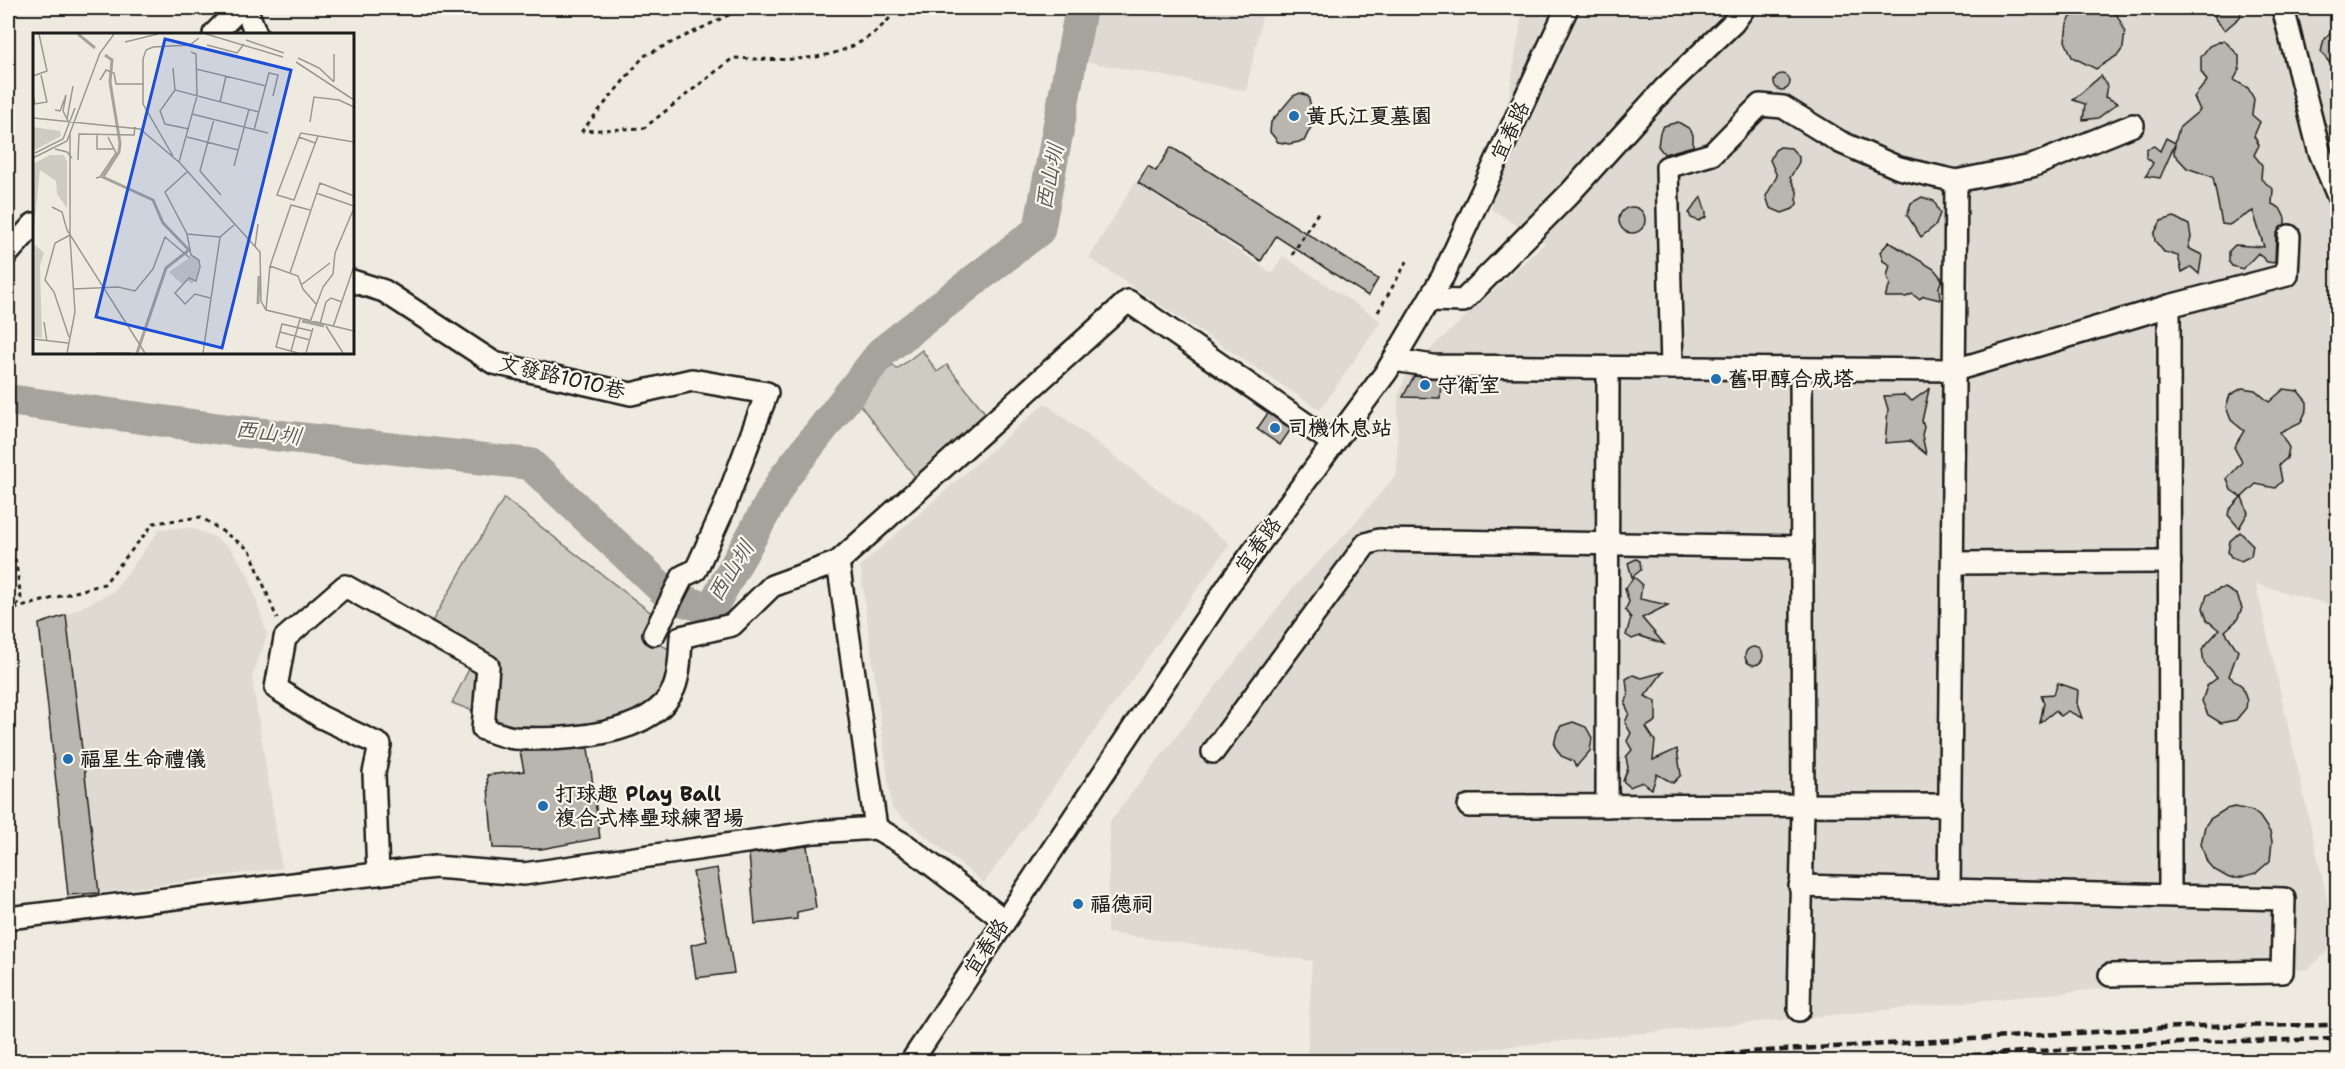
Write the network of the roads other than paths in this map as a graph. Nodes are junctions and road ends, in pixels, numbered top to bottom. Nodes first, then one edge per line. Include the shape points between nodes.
1 (240, 8) edge
2 (246, 8) edge
3 (1567, 8) edge
4 (1744, 8) edge
5 (2283, 8) edge
6 (215, 33) edge
7 (256, 33) edge
8 (2133, 125) dead end
9 (1956, 182) junction
10 (2337, 196) edge
11 (33, 225) edge
12 (2289, 236) dead end
13 (8, 253) edge
14 (354, 282) edge
15 (1431, 300) junction
16 (2169, 306) junction
17 (1394, 360) junction
18 (1608, 368) junction
19 (1672, 368) junction
20 (1801, 369) junction
21 (1955, 370) junction
22 (1333, 443) junction
23 (1606, 544) junction
24 (1802, 548) junction
25 (838, 562) junction
26 (2169, 562) junction
27 (1953, 563) junction
28 (654, 634) dead end
29 (1213, 753) dead end
30 (1803, 805) junction
31 (1951, 805) junction
32 (1469, 806) dead end
33 (1607, 806) junction
34 (876, 828) junction
35 (378, 874) junction
36 (1800, 886) junction
37 (1949, 890) junction
38 (2170, 894) junction
39 (8, 918) edge
40 (1004, 920) junction
41 (2110, 975) dead end
42 (1799, 1010) dead end
43 (911, 1062) edge

1 - 6 street
2 - 7 street
3 - 15 street, 宜春路
4 - 15 street via 1463,301
5 - 10 street via 2319,150
8 - 9 street via 2032,166
9 - 19 street via 1899,168 1840,142 1783,107 1760,105 1713,154 1667,167
9 - 21 street
11 - 13 street
12 - 16 street via 2287,275
14 - 28 street, 文發路1010巷 via 384,291 494,363 631,394 692,380 766,393 701,560 696,570 684,576
15 - 17 street, 宜春路
16 - 21 street
16 - 26 street
17 - 18 street via 1433,366
17 - 22 street, 宜春路
18 - 19 street
18 - 23 street
19 - 20 street
20 - 21 street
20 - 24 street
21 - 27 street
22 - 25 street via 1128,302
22 - 40 street, 宜春路 via 1230,583
23 - 24 street
23 - 29 street via 1379,540 1366,544
23 - 33 street
24 - 30 street
25 - 34 street
25 - 35 street via 772,586 732,625 681,637 674,688 659,709 638,723 603,733 513,738 483,729 488,666 345,586 285,638 276,688 321,717 380,745 374,773
26 - 27 street
26 - 38 street
27 - 31 street
30 - 31 street
30 - 33 street
30 - 36 street
31 - 37 street
32 - 33 street
34 - 35 street via 815,832 524,874 435,867
34 - 40 street via 907,846
35 - 39 street
36 - 37 street
36 - 42 street
37 - 38 street
38 - 41 street via 2284,899 2282,972
40 - 43 street, 宜春路

